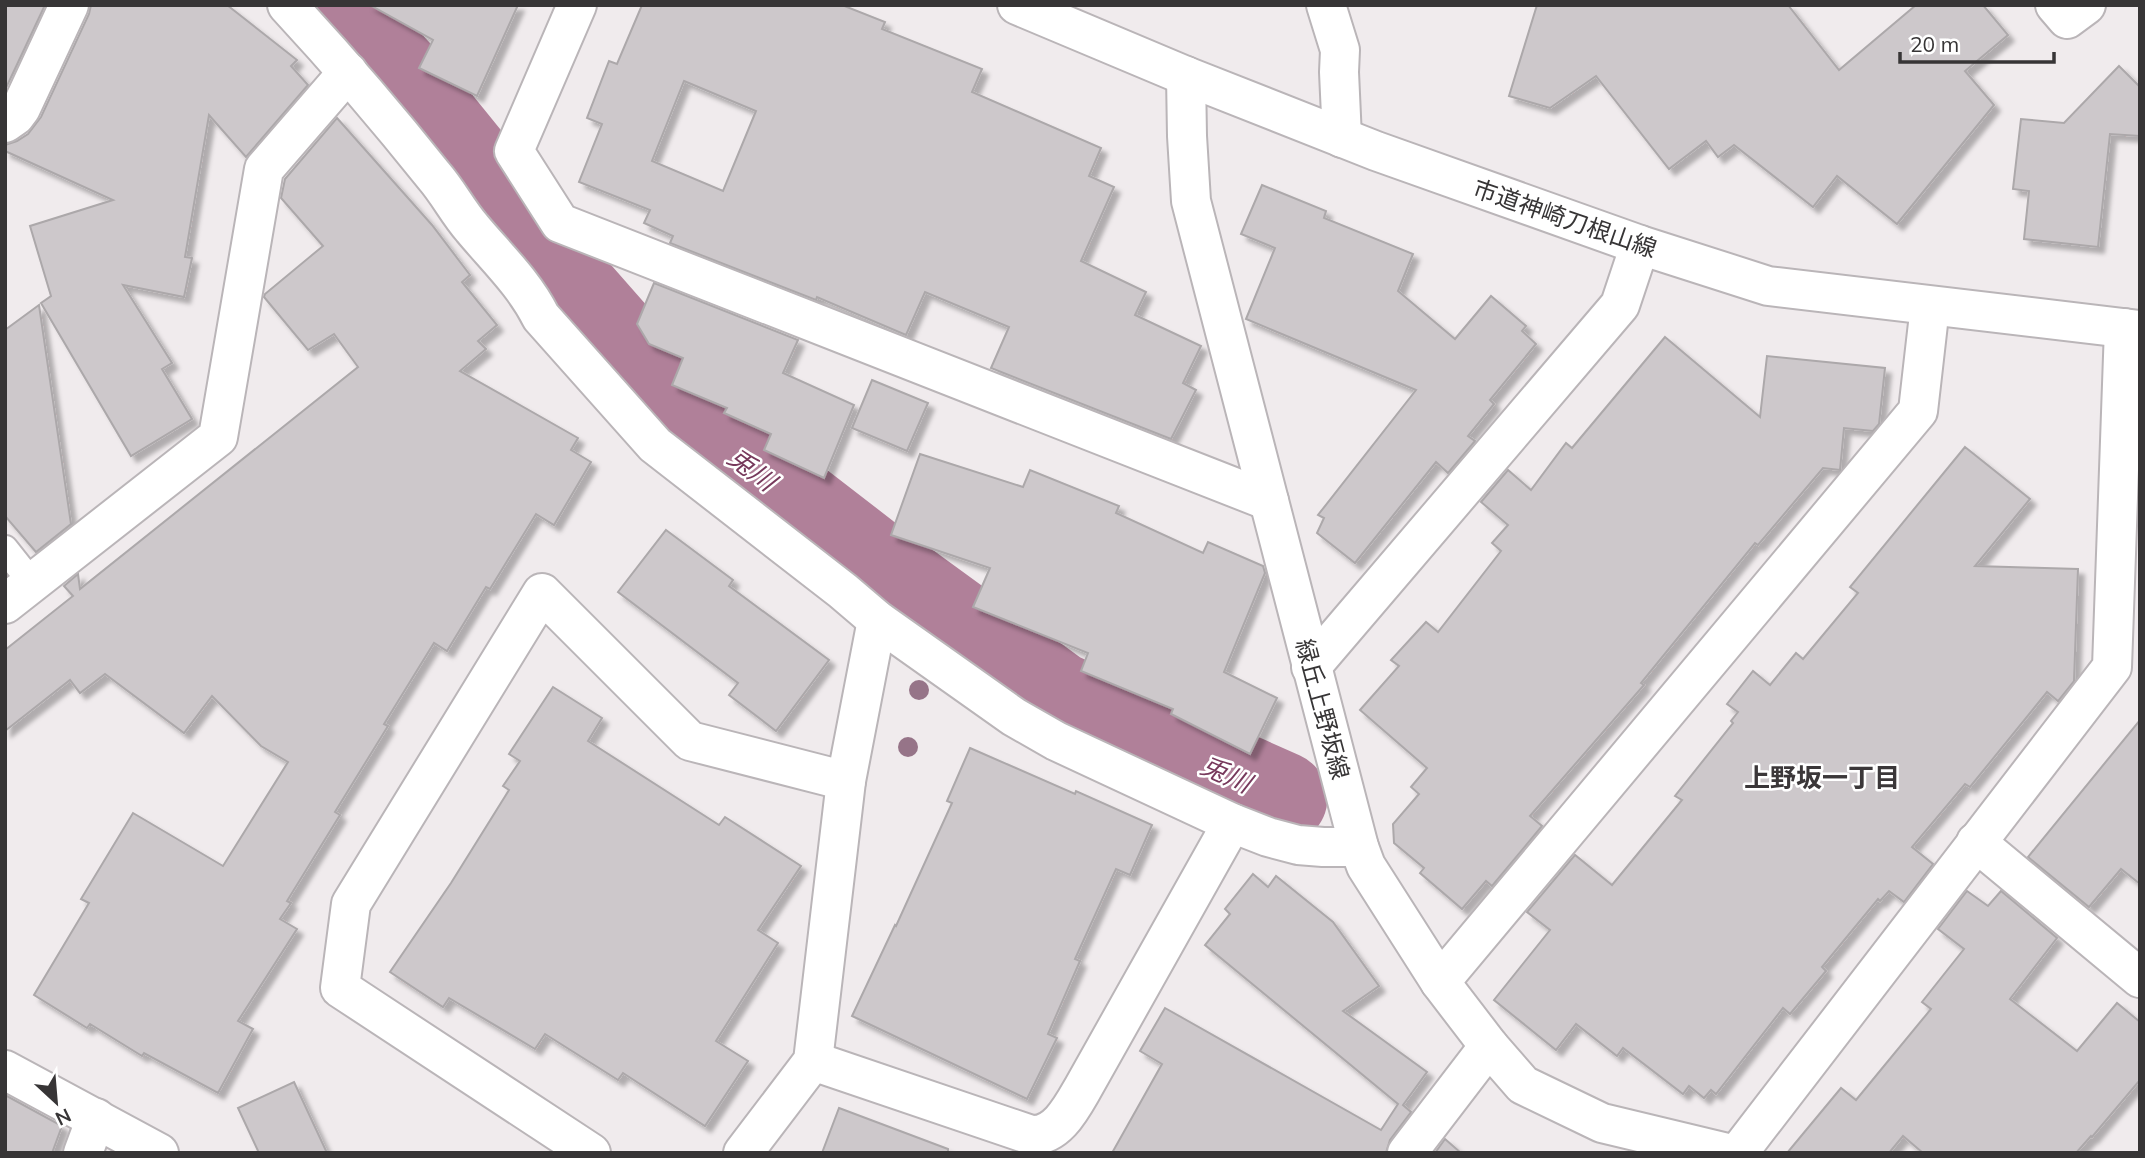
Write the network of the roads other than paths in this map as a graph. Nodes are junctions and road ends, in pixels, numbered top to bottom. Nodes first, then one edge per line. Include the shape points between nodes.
1 (69, 5) edge
2 (286, 5) edge
3 (578, 5) edge
4 (1017, 5) edge
5 (1326, 5) edge
6 (2054, 5) edge
7 (2086, 5) edge
8 (348, 72) junction
9 (1186, 76) junction
10 (5, 123) edge
11 (1342, 138) junction
12 (1640, 245) junction
13 (1930, 306) junction
14 (2132, 329) edge
15 (1269, 501) junction
16 (5, 549) edge
17 (19, 594) edge
18 (877, 620) junction
19 (1311, 667) junction
20 (846, 781) junction
21 (1232, 823) junction
22 (1976, 842) junction
23 (1359, 847) junction
24 (2140, 978) edge
25 (1440, 982) junction
26 (1489, 1046) junction
27 (813, 1061) junction
28 (5, 1070) edge
29 (96, 1118) junction
30 (83, 1153) edge
31 (159, 1153) edge
32 (591, 1153) edge
33 (743, 1153) edge
34 (1407, 1153) edge
35 (1727, 1153) edge
36 (1738, 1153) edge

1 - 10 street via 21,108
2 - 8 street
3 - 15 street via 514,150 560,223
4 - 9 street, 市道神崎刀根山線
5 - 11 street via 1340,50
6 - 7 street via 2067,19
8 - 17 street via 264,169 218,437
8 - 18 street via 532,298 541,317 650,440
9 - 11 street, 市道神崎刀根山線
9 - 15 street, 緑丘上野坂線 via 1191,201
11 - 12 street, 市道神崎刀根山線
12 - 13 street, 市道神崎刀根山線 via 1768,286
12 - 19 street via 1620,305
13 - 14 street, 市道神崎刀根山線
13 - 25 street via 1918,411
14 - 22 street via 2112,667
15 - 19 street, 緑丘上野坂線
16 - 17 lane
18 - 20 street
18 - 21 street via 1041,733
19 - 23 street, 緑丘上野坂線
20 - 27 street
20 - 32 street via 690,741 542,593 351,904 340,988
21 - 23 street via 1298,845
21 - 27 street via 1075,1102 1046,1132 1031,1135
22 - 24 street
22 - 36 street
23 - 25 street, 緑丘上野坂線 via 1375,882
25 - 26 street, 緑丘上野坂線
26 - 34 street
26 - 35 street, 緑丘上野坂線 via 1523,1085 1602,1123
27 - 33 street
28 - 29 street
29 - 30 street
29 - 31 street

